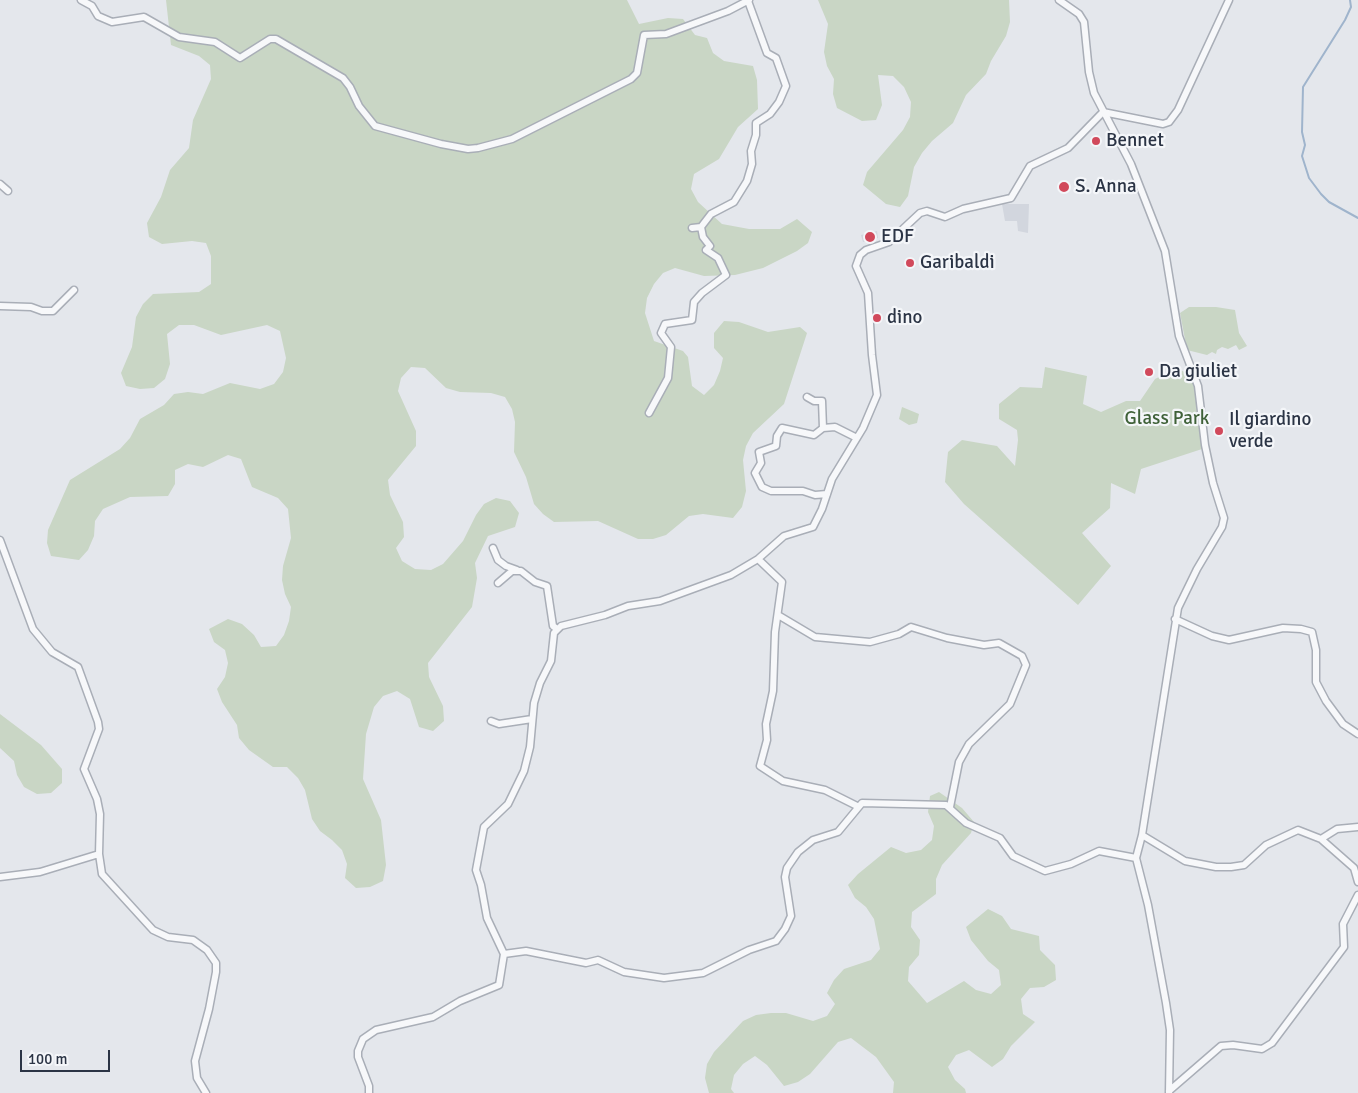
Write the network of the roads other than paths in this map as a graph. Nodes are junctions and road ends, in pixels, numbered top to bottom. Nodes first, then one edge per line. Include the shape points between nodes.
1 (81, 0) edge
2 (749, 0) edge
3 (1060, 0) edge
4 (1229, 0) edge
5 (1103, 112) junction
6 (0, 184) edge
7 (8, 191) dead end
8 (701, 227) junction
9 (692, 228) dead end
10 (74, 290) dead end
11 (0, 306) edge
12 (807, 397) dead end
13 (649, 413) dead end
14 (823, 428) junction
15 (857, 438) junction
16 (826, 494) junction
17 (0, 540) edge
18 (493, 548) dead end
19 (758, 559) junction
20 (520, 571) junction
21 (498, 583) dead end
22 (778, 614) junction
23 (1175, 619) junction
24 (557, 629) junction
25 (532, 719) junction
26 (490, 721) dead end
27 (1358, 734) edge
28 (857, 806) junction
29 (950, 807) junction
30 (1358, 828) edge
31 (1142, 835) junction
32 (1321, 839) junction
33 (99, 854) junction
34 (1136, 858) junction
35 (0, 877) edge
36 (1358, 882) edge
37 (1358, 896) edge
38 (504, 954) junction
39 (1169, 1092) edge
40 (206, 1093) edge
41 (369, 1093) edge

1 - 2 street via 92,6 98,16 112,22 144,17 179,37 215,42 240,58 274,38 343,78 359,106 376,126 441,144 478,148 512,138 631,79 637,73 644,35 666,34
2 - 8 street via 767,53 776,58 786,86 780,102 756,123 752,164 734,202 711,214
3 - 5 street via 1079,14 1084,22 1089,72
4 - 5 street via 1172,120 1163,124
5 - 15 street via 1068,148 1030,166 1011,198 963,209 946,217 920,213 889,242 860,255 856,266 868,294 877,395
5 - 23 street via 1132,164 1166,251 1179,336 1198,386 1213,483 1223,509 1222,528 1183,596
6 - 7 street
8 - 9 street
8 - 13 street via 710,246 706,250 718,258 726,275 694,302 692,320 665,324 661,333 671,347 668,378
10 - 11 street via 53,311 31,306
12 - 14 street via 822,401
14 - 15 street via 835,427
14 - 16 street via 814,435 782,428 776,446 759,452 761,463 755,473 762,487 771,491
15 - 16 street
16 - 19 street via 813,527 784,536
17 - 33 street via 33,629 52,652 78,666 98,722 99,729 84,769 98,799
18 - 20 street via 494,554 506,566
19 - 22 street via 782,581
19 - 24 street via 731,575 683,594 660,602 628,606
20 - 21 street via 512,571
20 - 24 street via 547,586 553,626
22 - 28 street via 773,691 760,766 783,781 825,790
22 - 29 street via 815,637 870,642 911,627 984,645 999,643 1022,656 1026,665 1010,704 969,744 959,762
23 - 27 street via 1229,640 1283,628 1312,632 1316,650 1316,682 1344,724
23 - 31 street
24 - 25 street via 551,660 536,694
25 - 26 street via 504,724
25 - 38 street via 524,772 508,804 484,827 476,868 487,918
28 - 29 street via 868,802
28 - 38 street via 838,832 813,840 798,852 787,868 785,877 791,916 780,937 703,972 664,978 624,972 598,960 586,963 526,952
29 - 34 street via 966,823 1000,838 1013,856 1042,870 1071,864 1099,851
30 - 32 street via 1337,829
31 - 32 street via 1185,861 1223,867 1244,865 1266,845 1295,830
31 - 34 street
32 - 36 street via 1354,868
33 - 35 street via 40,872
33 - 40 street via 102,874 153,930 168,937 193,940 207,950 216,963 196,1061 197,1078
34 - 39 street via 1148,905 1170,1030
37 - 39 street via 1343,924 1344,946 1272,1043 1262,1050 1232,1044 1222,1046
38 - 41 street via 499,985 460,1001 433,1017 376,1030 364,1039 358,1057

